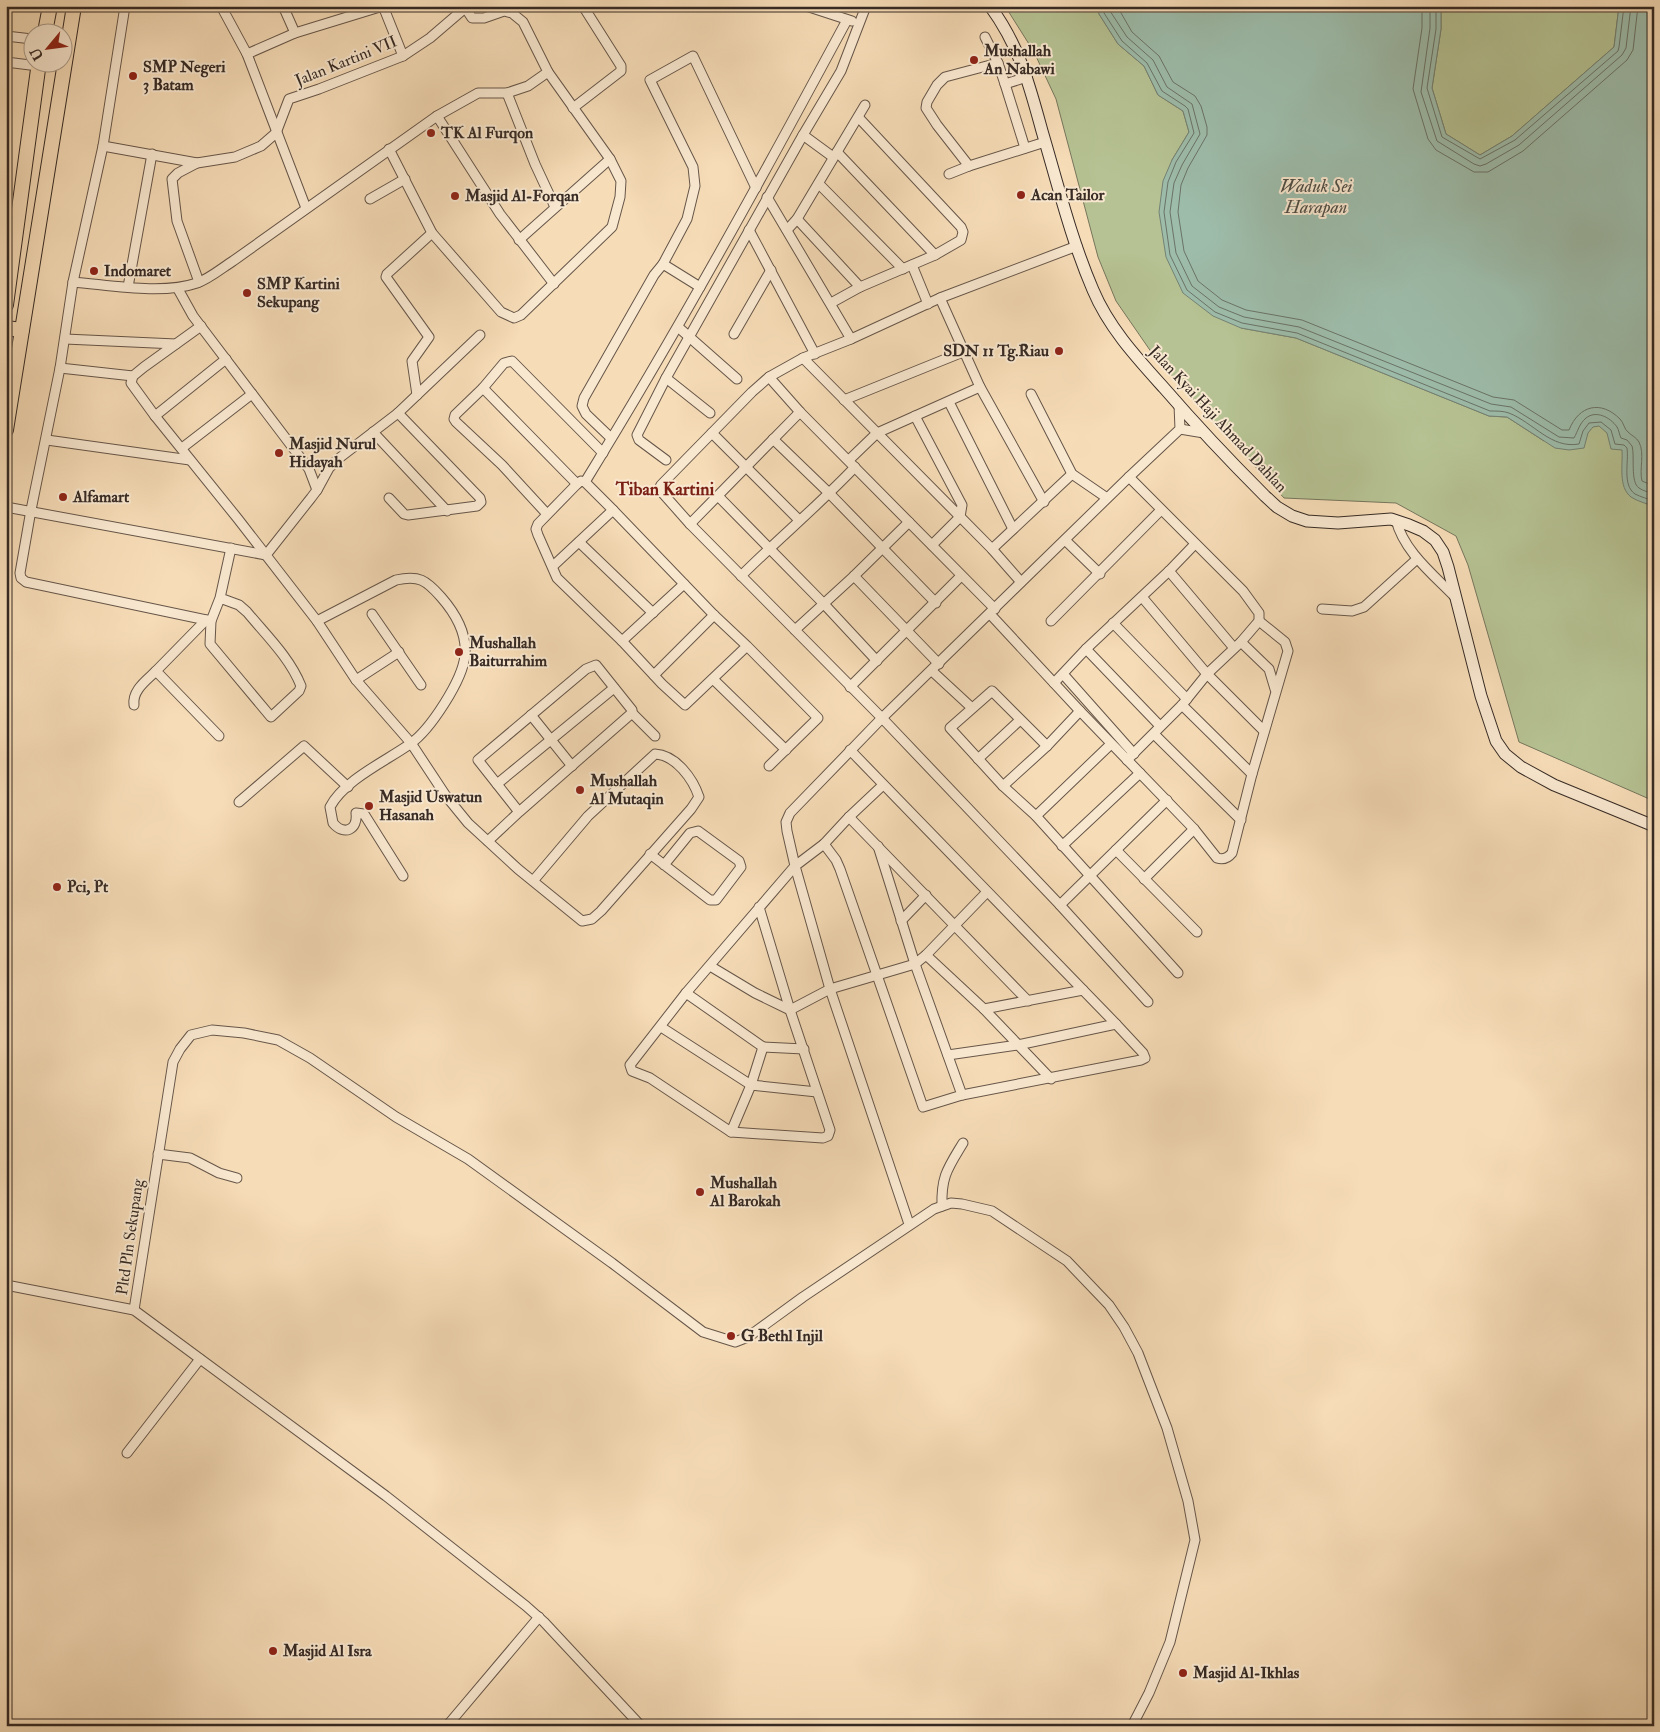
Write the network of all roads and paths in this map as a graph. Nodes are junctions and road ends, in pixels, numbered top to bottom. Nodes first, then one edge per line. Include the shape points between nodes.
1 (50, 6) edge
2 (74, 6) edge
3 (125, 6) edge
4 (221, 6) edge
5 (283, 6) edge
6 (383, 6) edge
7 (582, 6) edge
8 (806, 6) edge
9 (866, 6) edge
10 (990, 6) edge
11 (464, 7) edge
12 (847, 20) junction
13 (47, 22) edge
14 (860, 23) junction
15 (296, 33) junction
16 (6, 36) edge
17 (22, 38) edge
18 (985, 38) dead end
19 (247, 54) junction
20 (402, 56) junction
21 (6, 62) edge
22 (22, 63) edge
23 (998, 63) junction
24 (38, 72) edge
25 (548, 72) junction
26 (1027, 77) junction
27 (1006, 84) junction
28 (507, 93) junction
29 (865, 105) dead end
30 (573, 108) junction
31 (437, 116) junction
32 (858, 118) junction
33 (276, 132) junction
34 (803, 135) junction
35 (1046, 142) junction
36 (103, 146) junction
37 (1025, 148) junction
38 (389, 149) junction
39 (152, 154) junction
40 (835, 154) junction
41 (610, 159) junction
42 (197, 163) junction
43 (969, 166) junction
44 (949, 174) dead end
45 (405, 179) junction
46 (819, 184) junction
47 (756, 188) junction
48 (370, 198) dead end
49 (767, 198) junction
50 (555, 207) junction
51 (306, 208) junction
52 (797, 219) junction
53 (749, 230) junction
54 (786, 230) junction
55 (432, 234) junction
56 (519, 240) junction
57 (1077, 246) junction
58 (935, 255) junction
59 (663, 264) junction
60 (908, 267) junction
61 (771, 270) junction
62 (73, 282) junction
63 (199, 282) junction
64 (554, 284) junction
65 (128, 287) junction
66 (700, 287) junction
67 (860, 287) junction
68 (178, 288) junction
69 (940, 298) junction
70 (831, 303) junction
71 (928, 304) junction
72 (6, 305) edge
73 (201, 326) junction
74 (678, 327) junction
75 (6, 328) edge
76 (22, 330) junction
77 (480, 334) dead end
78 (734, 334) dead end
79 (689, 338) junction
80 (65, 339) junction
81 (851, 339) junction
82 (176, 344) junction
83 (963, 352) junction
84 (815, 354) junction
85 (226, 358) junction
86 (803, 358) junction
87 (60, 368) junction
88 (133, 376) junction
89 (769, 377) junction
90 (666, 378) junction
91 (737, 379) dead end
92 (980, 387) junction
93 (483, 388) junction
94 (252, 394) junction
95 (1031, 394) dead end
96 (417, 395) junction
97 (844, 400) junction
98 (949, 402) junction
99 (1179, 406) junction
100 (800, 412) junction
101 (398, 413) junction
102 (710, 413) dead end
103 (155, 416) junction
104 (915, 416) junction
105 (1180, 429) junction
106 (6, 430) edge
107 (373, 432) junction
108 (877, 432) junction
109 (712, 433) junction
110 (1204, 433) junction
111 (612, 438) junction
112 (773, 439) junction
113 (46, 440) junction
114 (182, 448) junction
115 (603, 453) junction
116 (190, 460) junction
117 (666, 460) dead end
118 (852, 464) junction
119 (746, 466) junction
120 (1072, 474) junction
121 (1129, 477) junction
122 (581, 483) junction
123 (317, 490) junction
124 (830, 494) junction
125 (718, 496) junction
126 (389, 498) dead end
127 (1108, 498) junction
128 (1044, 502) junction
129 (6, 507) edge
130 (31, 510) junction
131 (614, 510) junction
132 (1161, 510) junction
133 (447, 511) junction
134 (547, 514) junction
135 (960, 517) junction
136 (799, 520) junction
137 (1396, 520) junction
138 (909, 522) junction
139 (690, 524) junction
140 (1013, 529) junction
141 (1065, 540) junction
142 (579, 542) junction
143 (1195, 544) junction
144 (932, 545) junction
145 (770, 547) junction
146 (231, 548) junction
147 (882, 549) junction
148 (992, 550) junction
149 (266, 555) junction
150 (1417, 559) junction
151 (553, 566) junction
152 (1169, 572) junction
153 (1100, 574) junction
154 (741, 576) junction
155 (854, 576) junction
156 (962, 576) junction
157 (1021, 582) junction
158 (684, 584) junction
159 (1142, 597) junction
160 (220, 598) junction
161 (1456, 598) junction
162 (936, 603) junction
163 (824, 604) junction
164 (1322, 608) dead end
165 (992, 612) junction
166 (653, 613) junction
167 (372, 614) dead end
168 (714, 615) junction
169 (208, 621) junction
170 (316, 621) junction
171 (1051, 621) dead end
172 (1259, 621) junction
173 (1113, 623) junction
174 (795, 630) junction
175 (907, 632) junction
176 (622, 641) junction
177 (1237, 645) junction
178 (747, 646) junction
179 (1086, 649) junction
180 (399, 652) junction
181 (878, 661) junction
182 (936, 667) junction
183 (156, 671) junction
184 (1063, 674) junction
185 (1207, 674) junction
186 (654, 675) junction
187 (713, 679) junction
188 (356, 680) junction
189 (1054, 683) junction
190 (421, 685) dead end
191 (850, 687) junction
192 (614, 688) junction
193 (1275, 694) junction
194 (1185, 702) junction
195 (134, 704) dead end
196 (972, 708) junction
197 (1080, 712) junction
198 (632, 713) junction
199 (532, 715) junction
200 (882, 718) junction
201 (1020, 720) junction
202 (1160, 726) junction
203 (1264, 731) junction
204 (1154, 734) junction
205 (219, 736) dead end
206 (655, 736) dead end
207 (550, 739) junction
208 (411, 743) junction
209 (1111, 744) junction
210 (1047, 746) junction
211 (786, 750) junction
212 (850, 750) junction
213 (1130, 757) junction
214 (978, 759) junction
215 (572, 766) junction
216 (769, 766) dead end
217 (1140, 773) junction
218 (1252, 774) junction
219 (497, 784) junction
220 (883, 785) junction
221 (1003, 786) junction
222 (348, 787) junction
223 (1167, 800) junction
224 (238, 802) dead end
225 (519, 812) junction
226 (1036, 816) junction
227 (849, 817) junction
228 (1241, 820) junction
229 (1654, 826) edge
230 (1194, 829) junction
231 (488, 841) junction
232 (824, 844) junction
233 (878, 846) junction
234 (1062, 846) junction
235 (1116, 850) junction
236 (650, 854) junction
237 (664, 865) junction
238 (795, 866) junction
239 (1090, 875) junction
240 (403, 876) dead end
241 (1144, 879) junction
242 (533, 881) junction
243 (987, 892) junction
244 (926, 895) junction
245 (1060, 905) junction
246 (759, 907) junction
247 (901, 921) junction
248 (954, 924) junction
249 (1197, 932) dead end
250 (926, 955) junction
251 (915, 964) junction
252 (710, 966) junction
253 (1178, 973) dead end
254 (877, 976) junction
255 (830, 989) junction
256 (1083, 990) junction
257 (686, 993) junction
258 (1028, 1001) junction
259 (1148, 1002) dead end
260 (984, 1009) junction
261 (790, 1010) junction
262 (1116, 1024) junction
263 (661, 1026) junction
264 (1018, 1045) junction
265 (763, 1047) junction
266 (804, 1049) junction
267 (948, 1055) junction
268 (1051, 1079) junction
269 (751, 1086) junction
270 (817, 1092) junction
271 (962, 1095) junction
272 (731, 1132) junction
273 (963, 1143) dead end
274 (158, 1154) junction
275 (237, 1178) dead end
276 (942, 1206) junction
277 (910, 1224) junction
278 (6, 1286) edge
279 (134, 1310) junction
280 (200, 1359) junction
281 (127, 1453) dead end
282 (539, 1617) junction
283 (447, 1726) edge
284 (641, 1726) edge
285 (1132, 1726) edge

1 - 13 highway
2 - 76 highway
3 - 36 street
4 - 19 street
5 - 15 street
6 - 15 street
6 - 20 street
7 - 30 street via 617,59 621,71
8 - 12 street
9 - 14 street
10 - 26 main road, Jalan Kyai Haji Ahmad Dahlan via 1012,41
11 - 20 street, Jalan Kartini VII via 430,38
11 - 25 street via 472,18 484,18 504,11 512,13 523,22
12 - 14 street
12 - 47 street
14 - 34 street via 841,71
15 - 19 street
16 - 17 street
18 - 23 street
19 - 33 street
20 - 33 street, Jalan Kartini VII via 289,99
21 - 22 street
23 - 27 street
23 - 43 street via 945,77 927,102 926,108 937,125
24 - 72 highway
25 - 28 street via 528,86
25 - 30 street
26 - 27 street
26 - 35 main road, Jalan Kyai Haji Ahmad Dahlan
27 - 37 street
28 - 31 street via 478,93
28 - 50 street
29 - 32 street
30 - 41 street
31 - 38 street
31 - 56 street
32 - 40 street
32 - 58 street via 961,227 963,236 960,240
33 - 42 street via 261,146 235,157
33 - 51 street
34 - 40 street
34 - 49 street
35 - 37 street
35 - 57 main road, Jalan Kyai Haji Ahmad Dahlan
36 - 39 street
36 - 62 street
37 - 43 street
38 - 45 street
38 - 51 street
39 - 42 street
39 - 65 street
40 - 46 street
40 - 58 street
41 - 50 street
41 - 64 street via 621,181 612,227
42 - 63 street via 172,179 172,190 177,222
43 - 44 street
45 - 48 street
45 - 55 street
46 - 52 street
46 - 60 street
47 - 59 street via 693,56 650,80 693,167 695,186 686,219
47 - 66 street
49 - 53 street
49 - 54 street
50 - 56 street
51 - 63 street
52 - 54 street
52 - 67 street
53 - 61 street
53 - 79 street
54 - 70 street
55 - 64 street via 501,312 514,318
55 - 96 street via 386,277 429,337 412,361
56 - 64 street
57 - 69 street
57 - 99 main road, Jalan Kyai Haji Ahmad Dahlan via 1094,292 1111,323
58 - 60 street
59 - 66 street
59 - 111 street via 584,398 582,406 586,414
60 - 67 street
60 - 71 street
61 - 78 street
61 - 84 street
62 - 65 street
62 - 80 street
63 - 68 street
65 - 68 street
66 - 74 street
67 - 70 street
68 - 73 street
69 - 71 street
69 - 83 street
70 - 81 street
71 - 81 street
73 - 82 street
73 - 85 street
74 - 79 street
74 - 111 street
75 - 76 highway
76 - 106 highway
77 - 96 street
79 - 90 street
79 - 91 street
80 - 82 street
80 - 87 street
81 - 84 street
82 - 88 street
83 - 92 street
83 - 97 street
84 - 86 street
85 - 94 street
85 - 103 street
86 - 89 street
86 - 97 street
87 - 88 street
87 - 113 street
88 - 103 street via 131,383
89 - 100 street
89 - 109 street
90 - 102 street
90 - 117 street via 637,438
92 - 98 street
92 - 128 street
93 - 115 street via 504,363 512,360
93 - 122 street
93 - 134 street via 454,419
94 - 114 street
94 - 123 street via 309,469
95 - 120 street
96 - 101 street
97 - 108 street
98 - 104 street
98 - 140 street
99 - 105 street
99 - 110 main road, Jalan Kyai Haji Ahmad Dahlan
100 - 112 street
100 - 118 street
101 - 107 street
101 - 133 street via 480,498 477,506
103 - 114 street
104 - 108 street
104 - 135 street via 962,505
105 - 110 street
105 - 121 street
107 - 123 street via 329,468
107 - 133 street
108 - 118 street
108 - 135 street
109 - 119 street
109 - 139 street via 659,489
110 - 137 main road, Jalan Kyai Haji Ahmad Dahlan via 1264,496 1292,516 1323,523
111 - 115 street
112 - 119 street
112 - 124 street
113 - 116 street
113 - 130 street
114 - 116 street
115 - 122 street
116 - 149 street
118 - 124 street
118 - 138 street
119 - 125 street
119 - 136 street
120 - 127 street
120 - 128 street
121 - 127 street
121 - 132 street
122 - 131 street
122 - 134 street
123 - 149 street
124 - 136 street
124 - 147 street
125 - 139 street
125 - 145 street
126 - 133 street via 408,515
127 - 141 street
128 - 140 street
129 - 130 street
130 - 146 street
130 - 169 street via 20,573 26,582
131 - 142 street
131 - 158 street
132 - 143 street
132 - 153 street
134 - 151 street via 536,529
135 - 144 street
135 - 148 street
136 - 145 street
137 - 150 street via 1400,533
137 - 161 main road, Jalan Kyai Haji Ahmad Dahlan via 1423,531 1435,540 1446,560
138 - 144 street
138 - 147 street
139 - 154 street
140 - 148 street
141 - 153 street
141 - 157 street
142 - 151 street
142 - 166 street
143 - 152 street
143 - 172 street via 1253,603 1259,613
144 - 156 street
145 - 154 street
145 - 163 street
146 - 149 street
146 - 160 street
147 - 155 street
147 - 162 street
148 - 157 street
149 - 170 street
150 - 161 street
150 - 164 street via 1364,607 1345,611
151 - 176 street via 557,578
152 - 159 street
152 - 177 street
153 - 171 street
154 - 174 street
155 - 163 street
155 - 175 street
156 - 162 street
156 - 165 street
157 - 165 street
158 - 166 street
158 - 168 street
159 - 173 street
159 - 185 street
160 - 169 street
160 - 169 street via 247,612 288,662 300,682 299,691 271,717 210,644
161 - 229 main road, Jalan Kyai Haji Ahmad Dahlan via 1481,696 1496,741 1506,754 1521,768 1554,785
162 - 175 street
163 - 174 street
163 - 181 street
165 - 182 street
165 - 189 street
166 - 176 street
167 - 180 street
168 - 178 street
168 - 186 street
169 - 183 street
170 - 188 street
170 - 208 street via 396,580 410,577 421,579 434,589 452,610 465,642 465,656 449,697 434,720
172 - 177 street
172 - 193 street via 1285,642 1288,652
173 - 179 street
173 - 194 street
174 - 191 street
175 - 181 street
175 - 182 street
176 - 186 street
177 - 185 street
177 - 193 street via 1269,669
178 - 187 street
178 - 211 street via 818,718
179 - 184 street
179 - 202 street
180 - 188 street
180 - 190 street
181 - 191 street
182 - 196 street
182 - 200 street
183 - 195 street via 136,692
183 - 205 street
184 - 189 street
184 - 213 street
185 - 194 street
185 - 203 street
186 - 187 street via 685,705
187 - 211 street
188 - 208 street
189 - 197 street
191 - 200 street
192 - 198 street
192 - 199 street via 596,665 591,666
192 - 207 street
193 - 203 street
194 - 202 street
194 - 218 street
196 - 201 street via 992,691
196 - 214 street via 950,728
197 - 209 street
197 - 210 street
198 - 206 street
198 - 215 street
199 - 207 street
199 - 219 street via 478,760
200 - 212 street
200 - 245 street
201 - 210 street
201 - 214 street
202 - 204 street
203 - 218 street
204 - 213 street
204 - 228 street
207 - 215 street
207 - 219 street
208 - 222 street
208 - 231 street via 452,803
209 - 213 street
209 - 226 street
210 - 221 street
211 - 216 street
212 - 220 street
212 - 238 street via 790,813 786,822
213 - 217 street
214 - 221 street
215 - 225 street
217 - 223 street
217 - 234 street
218 - 228 street
219 - 225 street
220 - 227 street
220 - 243 street
221 - 226 street
222 - 224 street via 304,746
222 - 240 street via 330,807 333,823 342,830 348,830 356,824 356,813 364,814
223 - 230 street
223 - 235 street
225 - 231 street
226 - 234 street
227 - 232 street
227 - 233 street
228 - 230 street via 1232,853 1226,858 1217,858
230 - 241 street
231 - 242 street
232 - 238 street
232 - 254 street via 840,869
233 - 244 street
233 - 247 street
234 - 239 street
235 - 239 street
235 - 241 street
236 - 237 street
236 - 242 street via 592,919 582,921
236 - 242 street via 698,797 678,764 664,754 655,754 588,816
237 - 237 street via 713,901 741,867 739,862 698,831 690,833
238 - 246 street
238 - 255 street
239 - 245 street
239 - 253 street
241 - 249 street
243 - 248 street
243 - 256 street
244 - 247 street
244 - 248 street
245 - 259 street
246 - 252 street
246 - 261 street
247 - 251 street
248 - 250 street
248 - 258 street
250 - 251 street
250 - 260 street
251 - 254 street
251 - 267 street
252 - 257 street
252 - 261 street
254 - 255 street
254 - 271 street via 923,1107
255 - 261 street
255 - 277 street
256 - 258 street
256 - 262 street
257 - 263 street
257 - 265 street
258 - 260 street
260 - 264 street
261 - 266 street
262 - 264 street
262 - 268 street via 1145,1058
263 - 269 street
263 - 272 street via 630,1065 632,1071 650,1078
264 - 267 street
264 - 268 street
265 - 266 street
265 - 269 street
266 - 270 street
267 - 271 street
268 - 271 street
269 - 270 street
269 - 272 street
270 - 272 street via 830,1130 828,1136
273 - 276 street via 945,1172
274 - 275 street via 190,1158
274 - 277 street, Pltd Pln Sekupang via 173,1062 191,1035 212,1030 278,1040 468,1160 702,1332 735,1342 748,1337 802,1296
274 - 279 street, Pltd Pln Sekupang
276 - 277 street
276 - 285 street via 962,1204 992,1211 1067,1261 1109,1304 1124,1328 1138,1353 1167,1428 1188,1501 1195,1540 1170,1642
278 - 279 street
279 - 280 street
280 - 281 street
280 - 282 street via 386,1496
282 - 283 street
282 - 284 street

